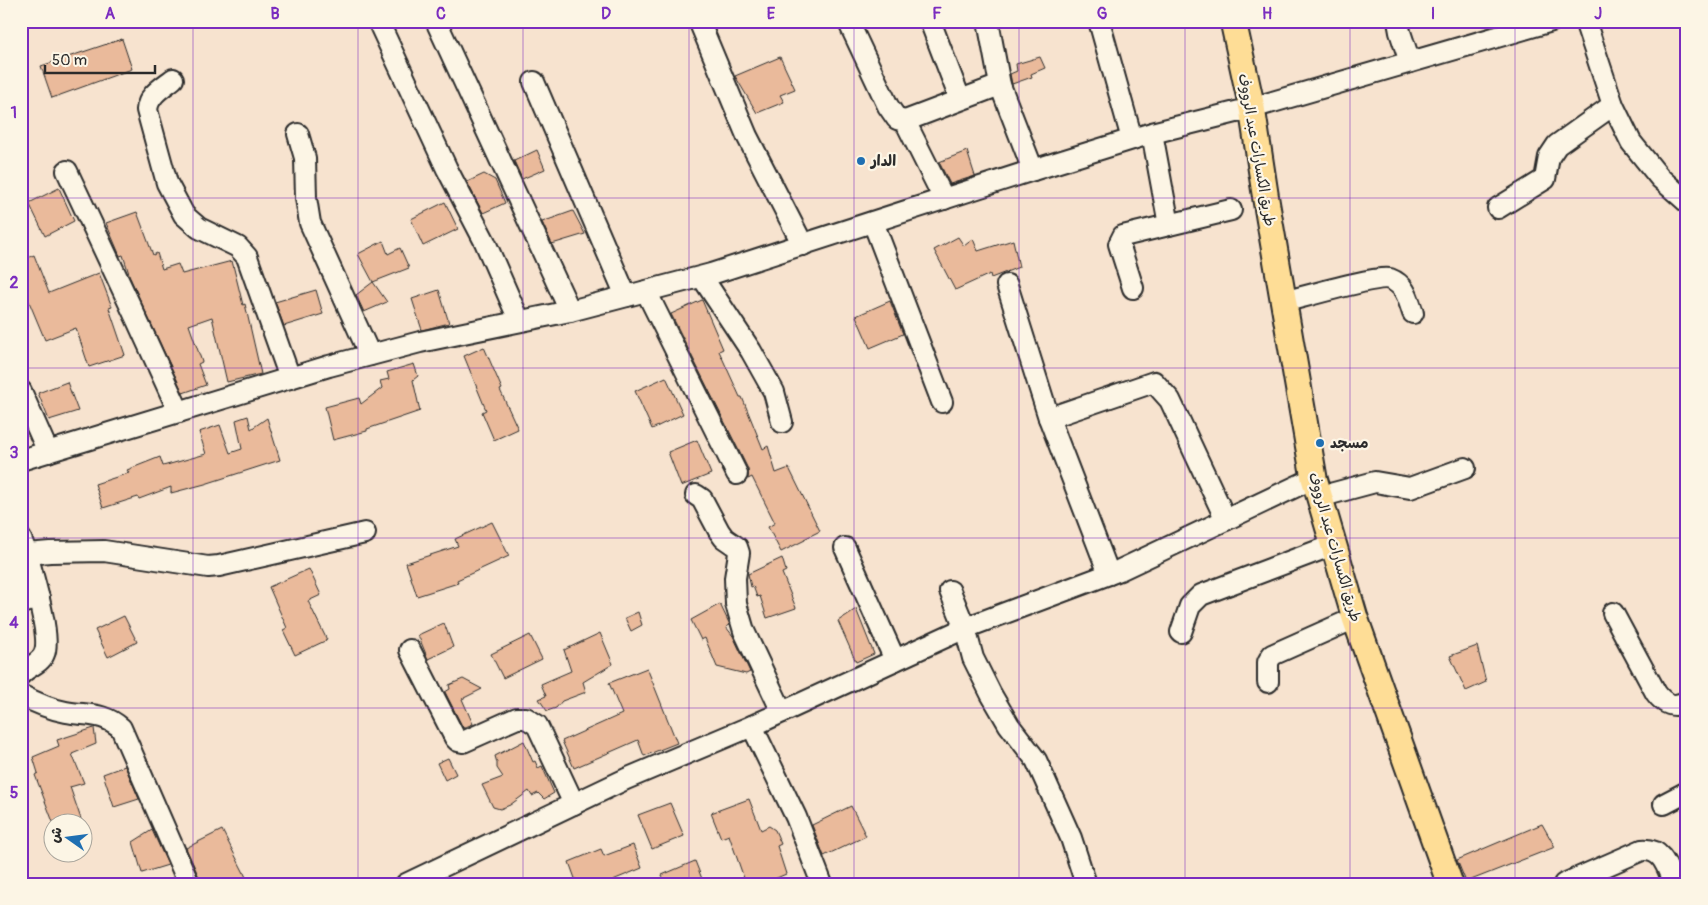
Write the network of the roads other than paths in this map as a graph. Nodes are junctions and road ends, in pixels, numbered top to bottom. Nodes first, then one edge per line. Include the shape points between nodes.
1 (378, 21) edge
2 (436, 21) edge
3 (699, 21) edge
4 (848, 21) edge
5 (930, 21) edge
6 (988, 21) edge
7 (1099, 21) edge
8 (1233, 21) edge
9 (1398, 21) edge
10 (1552, 21) edge
11 (1585, 21) edge
12 (1410, 62) junction
13 (174, 79) dead end
14 (534, 82) dead end
15 (1000, 85) junction
16 (960, 99) junction
17 (1613, 105) junction
18 (1252, 108) junction
19 (905, 121) junction
20 (1152, 133) junction
21 (298, 134) dead end
22 (1132, 140) junction
23 (1033, 170) junction
24 (67, 171) dead end
25 (944, 199) junction
26 (1687, 202) edge
27 (1498, 208) dead end
28 (1231, 210) dead end
29 (873, 222) junction
30 (1169, 225) junction
31 (803, 245) junction
32 (702, 277) junction
33 (1007, 284) dead end
34 (1133, 288) dead end
35 (646, 291) junction
36 (626, 296) junction
37 (1283, 302) junction
38 (570, 311) junction
39 (1413, 313) dead end
40 (519, 320) junction
41 (370, 355) junction
42 (290, 378) junction
43 (21, 391) edge
44 (942, 402) dead end
45 (179, 412) junction
46 (1049, 418) junction
47 (782, 422) dead end
48 (48, 452) junction
49 (21, 460) edge
50 (1465, 468) dead end
51 (737, 474) dead end
52 (1317, 488) junction
53 (696, 495) dead end
54 (1226, 520) junction
55 (365, 533) dead end
56 (1333, 545) junction
57 (24, 546) edge
58 (845, 548) dead end
59 (1109, 574) junction
60 (950, 591) dead end
61 (30, 600) edge
62 (1614, 613) dead end
63 (1355, 618) junction
64 (964, 628) junction
65 (1180, 632) dead end
66 (410, 650) dead end
67 (895, 660) junction
68 (21, 674) edge
69 (1268, 682) dead end
70 (21, 695) edge
71 (1687, 702) edge
72 (782, 712) junction
73 (752, 726) junction
74 (1687, 792) edge
75 (574, 804) junction
76 (1664, 804) dead end
77 (189, 884) edge
78 (406, 884) edge
79 (822, 884) edge
80 (1086, 884) edge
81 (1450, 884) edge
82 (1564, 884) edge
83 (1674, 884) edge

1 - 40 street via 485,242
2 - 38 street
3 - 31 street via 747,136
4 - 19 street via 888,106 897,119
5 - 16 street
6 - 15 street
7 - 22 street
8 - 18 main road, طريق الكسارات عبد الرووف
9 - 12 street
10 - 12 street
11 - 17 street
12 - 18 street
13 - 42 street via 156,92 147,110 167,183 184,215 200,228 238,247 247,257
14 - 36 street
15 - 16 street
15 - 23 street
16 - 19 street
17 - 26 street via 1631,142 1660,178
17 - 27 street via 1557,145 1549,157 1545,179
18 - 20 street
18 - 37 main road, طريق الكسارات عبد الرووف
19 - 25 street
20 - 22 street
20 - 30 street
21 - 41 street via 305,158 310,223
22 - 23 street
23 - 25 street
24 - 45 street
25 - 29 street
28 - 30 street
29 - 31 street
29 - 44 street
30 - 34 street via 1123,236 1120,240
31 - 32 street
32 - 35 street
32 - 47 street via 774,392
33 - 46 street
35 - 36 street
35 - 51 street
36 - 38 street
37 - 39 street via 1370,280 1389,279 1406,290
37 - 52 main road, طريق الكسارات عبد الرووف
38 - 40 street
40 - 41 street
41 - 42 street
42 - 45 street
43 - 48 street
45 - 48 street
46 - 54 street via 1154,382 1170,400
46 - 59 street
48 - 49 street
50 - 52 street via 1410,488 1375,482
52 - 54 street
52 - 56 main road, طريق الكسارات عبد الرووف
53 - 72 street via 702,499 724,538 739,553 735,578 736,604 744,631
54 - 59 street
55 - 57 street via 208,567 104,551 50,552
56 - 63 main road, طريق الكسارات عبد الرووف
56 - 65 street via 1200,595 1190,606
57 - 61 street
58 - 67 street
59 - 64 street
60 - 64 street
61 - 68 street via 46,640 45,652 40,661
62 - 71 street via 1661,700 1671,705
63 - 69 street via 1272,655 1268,662
63 - 81 main road, طريق الكسارات عبد الرووف
64 - 67 street
64 - 80 street via 973,658 991,694 1009,725 1036,760 1071,838
66 - 75 street via 458,741 463,742 517,718 526,718 537,725
67 - 72 street
70 - 77 street via 66,712 113,720 121,728
72 - 73 street
73 - 75 street
73 - 79 street via 796,817
74 - 76 street
75 - 78 street
82 - 83 street via 1649,849 1662,856

